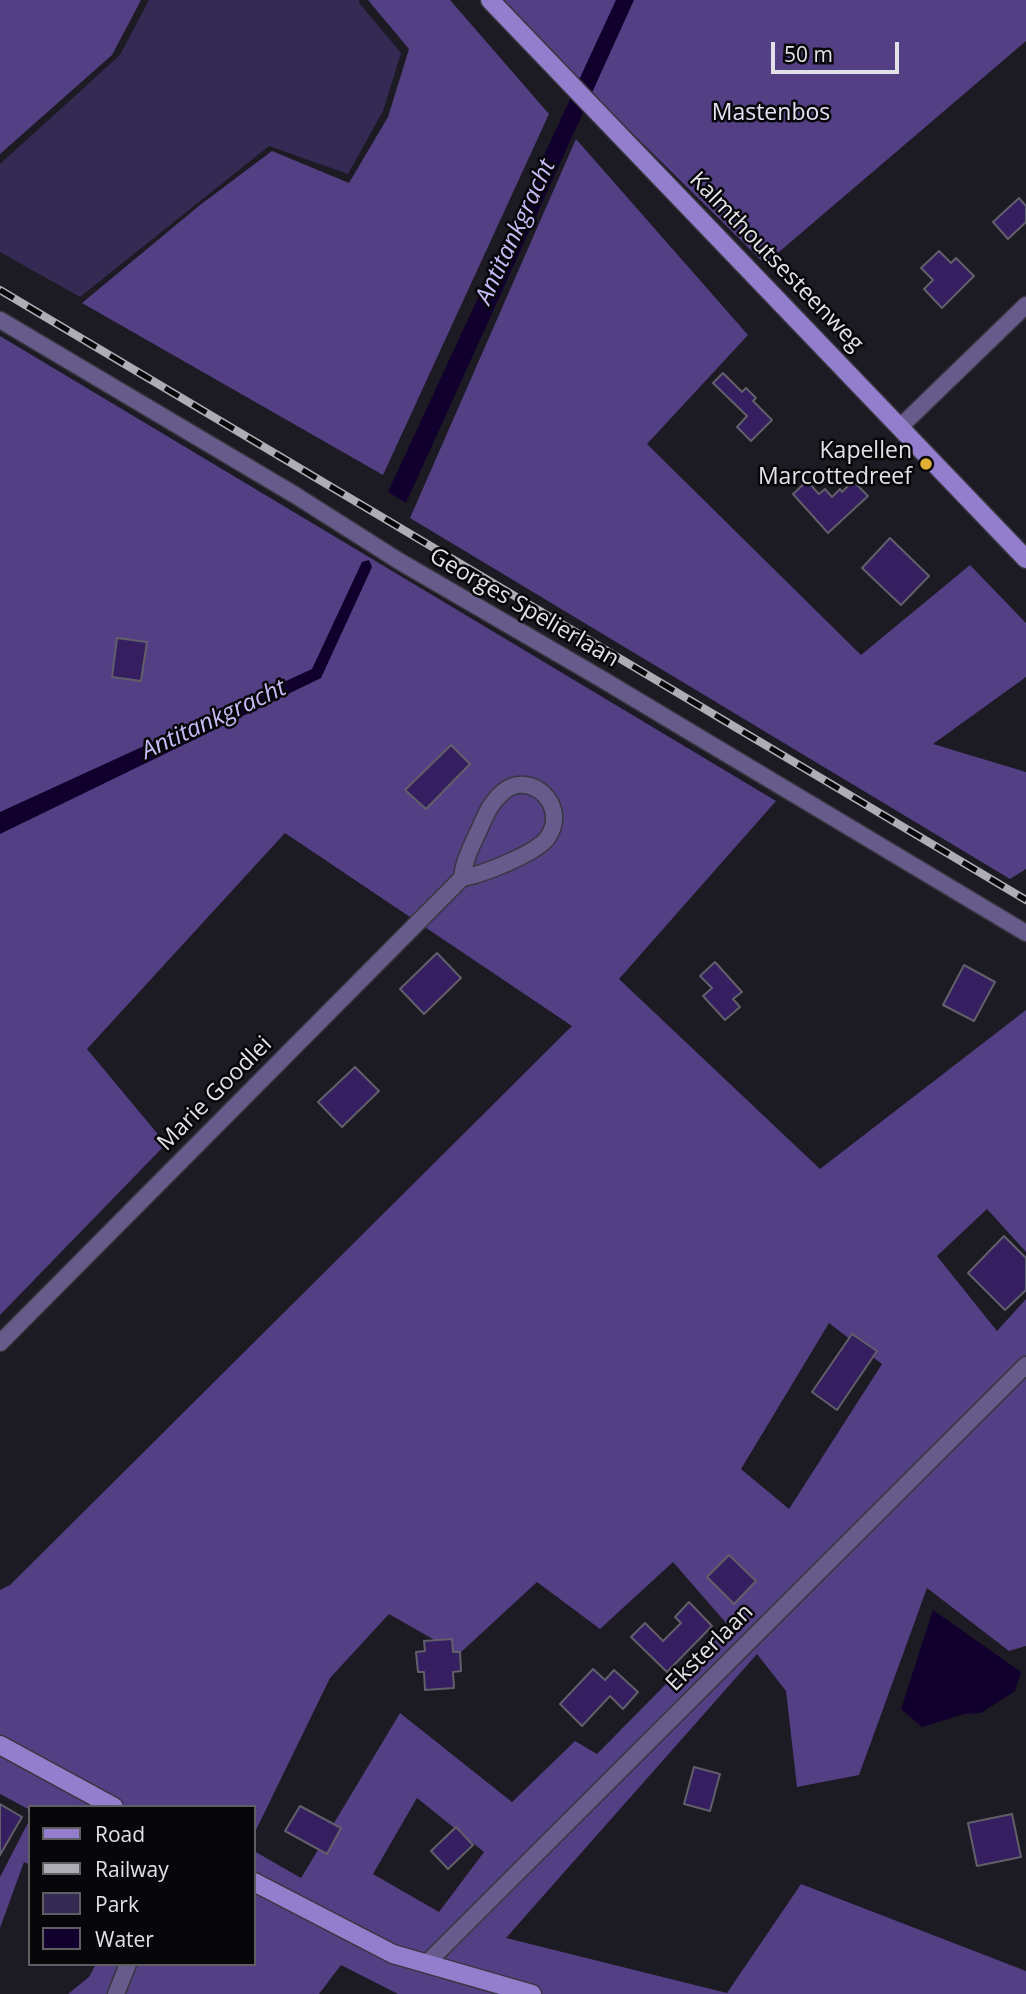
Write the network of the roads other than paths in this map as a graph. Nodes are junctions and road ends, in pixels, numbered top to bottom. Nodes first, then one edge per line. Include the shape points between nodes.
1 (490, 0) edge
2 (1026, 305) edge
3 (0, 320) edge
4 (900, 427) junction
5 (1026, 559) edge
6 (461, 878) junction
7 (1026, 933) edge
8 (0, 1343) edge
9 (1026, 1365) edge
10 (0, 1745) edge
11 (110, 1805) edge
12 (256, 1882) edge
13 (426, 1964) junction
14 (127, 1966) edge
15 (116, 1994) edge
16 (532, 1994) edge

1 - 4 main road, Kalmthoutsesteenweg
2 - 4 street
3 - 7 street, Georges Spelierlaan
4 - 5 main road, Kalmthoutsesteenweg
6 - 6 street, Marie Goodlei via 481,874 548,838 554,811 549,799 526,785 506,789 492,802
6 - 8 street, Marie Goodlei
9 - 13 street, Eksterlaan
10 - 11 main road
12 - 13 main road via 393,1954
13 - 16 main road
14 - 15 street

